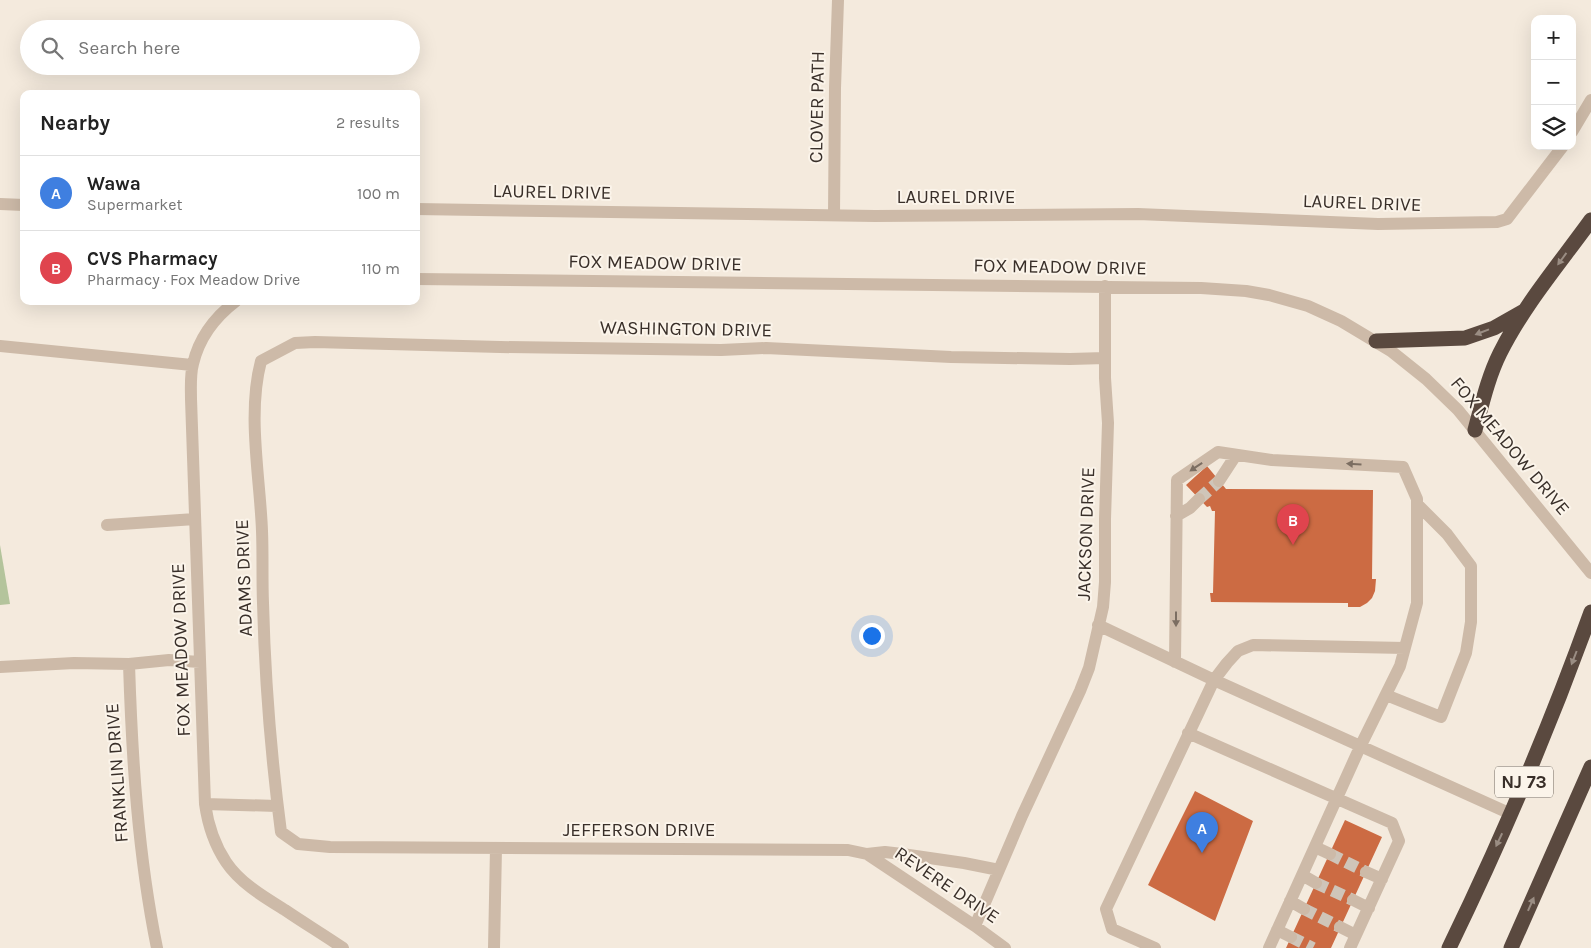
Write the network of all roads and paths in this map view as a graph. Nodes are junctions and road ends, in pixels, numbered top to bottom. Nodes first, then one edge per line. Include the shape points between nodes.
1 (838, 0) edge
2 (1591, 100) edge
3 (1576, 125) edge
4 (1560, 150) edge
5 (0, 204) edge
6 (20, 205) edge
7 (420, 208) edge
8 (834, 215) junction
9 (1591, 220) edge
10 (420, 279) edge
11 (1105, 286) junction
12 (231, 305) edge
13 (1525, 311) junction
14 (1376, 341) junction
15 (295, 343) joint
16 (0, 346) edge
17 (1105, 358) junction
18 (192, 365) junction
19 (1475, 430) junction
20 (1236, 455) junction
21 (1219, 481) tunnel mouth
22 (1199, 499) tunnel mouth
23 (1418, 504) junction
24 (1176, 516) junction
25 (195, 519) junction
26 (106, 525) dead end
27 (1591, 572) edge
28 (1591, 612) edge
29 (1098, 625) junction
30 (1405, 648) junction
31 (200, 662) junction
32 (1175, 662) junction
33 (129, 664) junction
34 (0, 668) edge
35 (1214, 680) junction
36 (1386, 695) junction
37 (1188, 733) junction
38 (1360, 747) junction
39 (1590, 774) edge
40 (1336, 800) junction
41 (205, 804) junction
42 (277, 806) junction
43 (1511, 814) junction
44 (281, 832) joint
45 (1315, 847) junction
46 (496, 848) junction
47 (867, 854) junction
48 (1330, 854) tunnel mouth
49 (999, 870) junction
50 (1366, 872) tunnel mouth
51 (1302, 876) junction
52 (1382, 879) junction
53 (1316, 882) tunnel mouth
54 (1353, 900) tunnel mouth
55 (1290, 901) junction
56 (1369, 908) junction
57 (1304, 909) tunnel mouth
58 (975, 926) junction
59 (1340, 927) tunnel mouth
60 (1277, 930) junction
61 (1356, 935) junction
62 (1291, 937) tunnel mouth
63 (157, 948) edge
64 (343, 948) edge
65 (494, 948) edge
66 (1005, 948) edge
67 (1155, 948) edge
68 (1269, 948) edge
69 (1350, 948) edge
70 (1449, 948) edge
71 (1511, 948) edge

1 - 8 street, CLOVER PATH
2 - 3 street
4 - 8 street, LAUREL DRIVE via 1507,219 1497,222 1378,224 1138,214
5 - 6 street
7 - 8 street, LAUREL DRIVE
9 -> 13 highway
10 - 11 street, FOX MEADOW DRIVE
11 - 14 street, FOX MEADOW DRIVE via 1223,289 1269,295 1308,306
11 - 17 street, JACKSON DRIVE
12 - 18 street, FOX MEADOW DRIVE via 207,331
13 -> 14 highway via 1494,328 1465,338
13 - 19 highway via 1494,366
14 - 19 street, FOX MEADOW DRIVE via 1443,394
15 - 17 street, WASHINGTON DRIVE via 766,348 952,357
15 - 42 street, ADAMS DRIVE via 261,361 256,386 266,678
16 - 18 street
17 - 29 street, JACKSON DRIVE via 1108,423 1106,572
18 - 25 street, FOX MEADOW DRIVE
19 - 27 street, FOX MEADOW DRIVE
20 - 21 street
23 -> 20 street via 1402,467
20 -> 24 street via 1218,452 1177,480
22 - 24 street
23 - 30 street via 1417,603
23 - 36 street via 1447,534 1471,566 1471,622 1466,653 1441,717
24 -> 32 street
25 - 26 street
25 - 31 street, FOX MEADOW DRIVE
28 -> 43 highway, NJ 73
29 - 32 street
29 - 49 street, JACKSON DRIVE via 1089,668 1080,691
30 - 35 street via 1253,645 1238,651
30 - 36 street
31 - 33 street via 169,660
31 - 41 street, FOX MEADOW DRIVE
32 - 35 street
33 - 34 street via 74,663
33 - 63 street, FRANKLIN DRIVE via 137,811
35 - 37 street
35 - 38 street
36 - 38 street
37 - 40 street
37 - 67 street via 1106,909 1112,929
38 - 40 street
38 - 43 street
71 -> 39 highway, NJ 73
40 - 45 street
40 - 52 street via 1392,823 1399,841
41 - 42 street
41 - 64 street, FOX MEADOW DRIVE via 214,840 238,876
42 - 44 street, ADAMS DRIVE
43 -> 70 highway, NJ 73
44 - 46 street, JEFFERSON DRIVE via 298,844 330,847
45 - 48 street
45 - 51 street
46 - 47 street, JEFFERSON DRIVE via 791,849 848,850
46 - 65 street
47 - 49 street, JEFFERSON DRIVE via 886,852
47 - 58 street, REVERE DRIVE
49 - 58 street, JACKSON DRIVE
50 - 52 street
51 - 53 street
51 - 55 street
52 - 56 street
54 - 56 street
55 - 57 street
55 - 60 street
56 - 61 street
58 - 66 street, REVERE DRIVE
59 - 61 street
60 - 62 street
60 - 68 street
61 - 69 street

